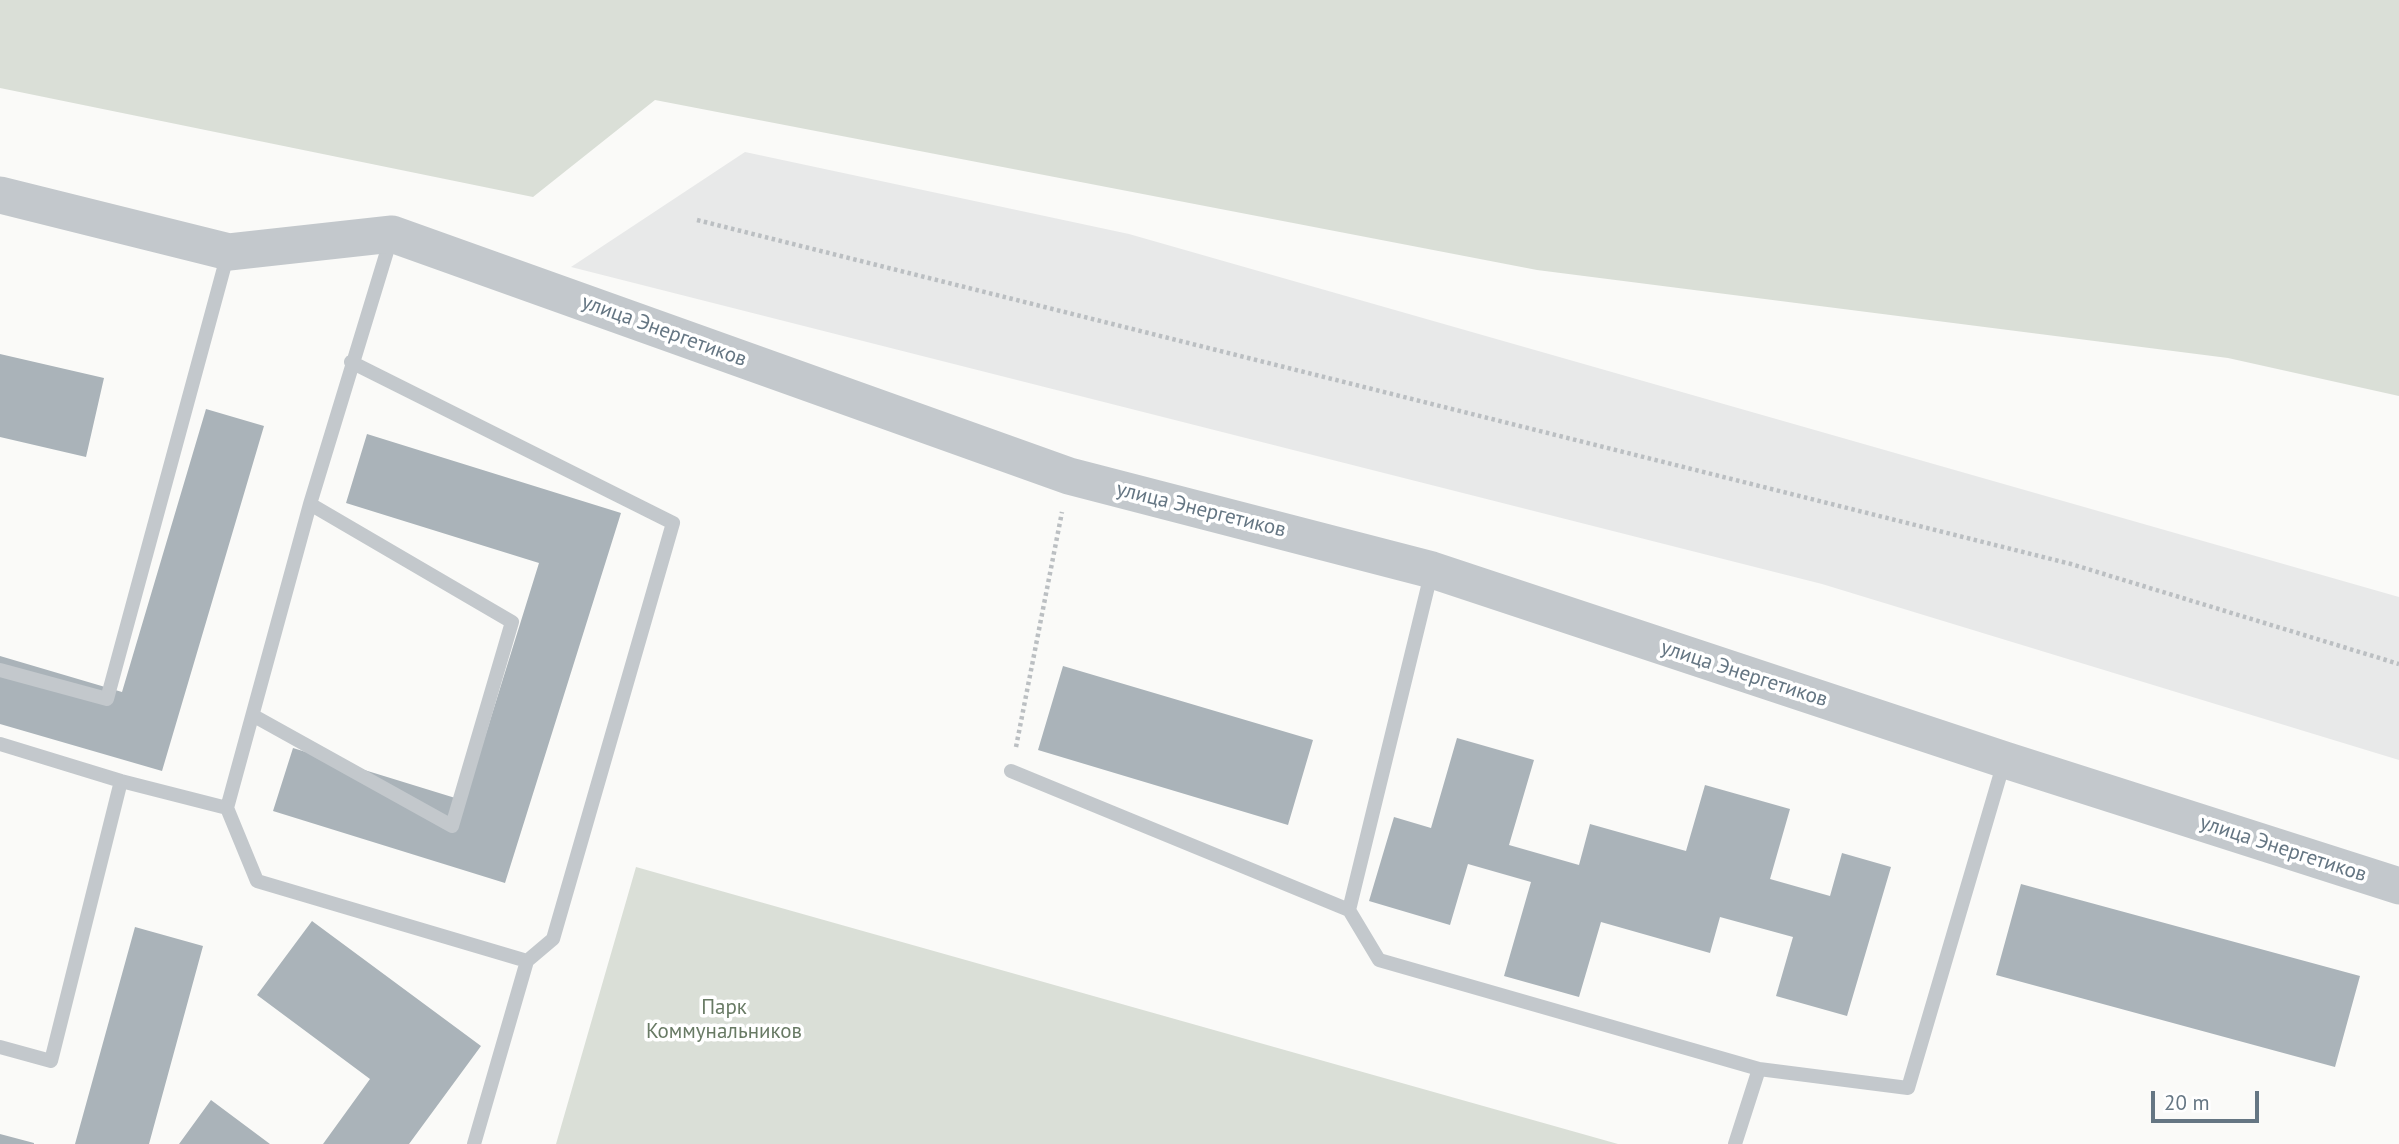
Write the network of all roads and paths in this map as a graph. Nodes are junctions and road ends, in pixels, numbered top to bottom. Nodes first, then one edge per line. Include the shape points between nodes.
1 (0, 195) edge
2 (697, 220) dead end
3 (392, 234) junction
4 (229, 252) junction
5 (351, 362) junction
6 (1069, 476) junction
7 (310, 504) junction
8 (1432, 570) junction
9 (2399, 664) edge
10 (0, 670) edge
11 (254, 716) junction
12 (0, 744) edge
13 (2005, 761) junction
14 (1011, 771) joint
15 (121, 781) junction
16 (227, 808) junction
17 (2399, 886) edge
18 (1349, 910) junction
19 (527, 961) junction
20 (0, 1048) edge
21 (1759, 1069) junction
22 (474, 1144) edge
23 (1735, 1144) edge

1 - 4 street, улица Энергетиков
2 - 9 path via 2071,564
3 - 4 street, улица Энергетиков
3 - 5 lane
3 - 6 street, улица Энергетиков
4 - 10 lane via 107,699
5 - 7 lane
5 - 19 lane via 673,523 553,939
6 - 8 street, улица Энергетиков
6 - 14 path
7 - 11 lane
7 - 11 lane via 512,622 452,826
8 - 13 street, улица Энергетиков
8 - 18 lane
11 - 16 lane
12 - 15 lane
13 - 17 street, улица Энергетиков
13 - 21 lane via 1908,1088
14 - 18 lane
15 - 16 lane
15 - 20 lane via 51,1061
16 - 19 lane via 257,881
18 - 21 lane via 1379,960
19 - 22 lane
21 - 23 lane

